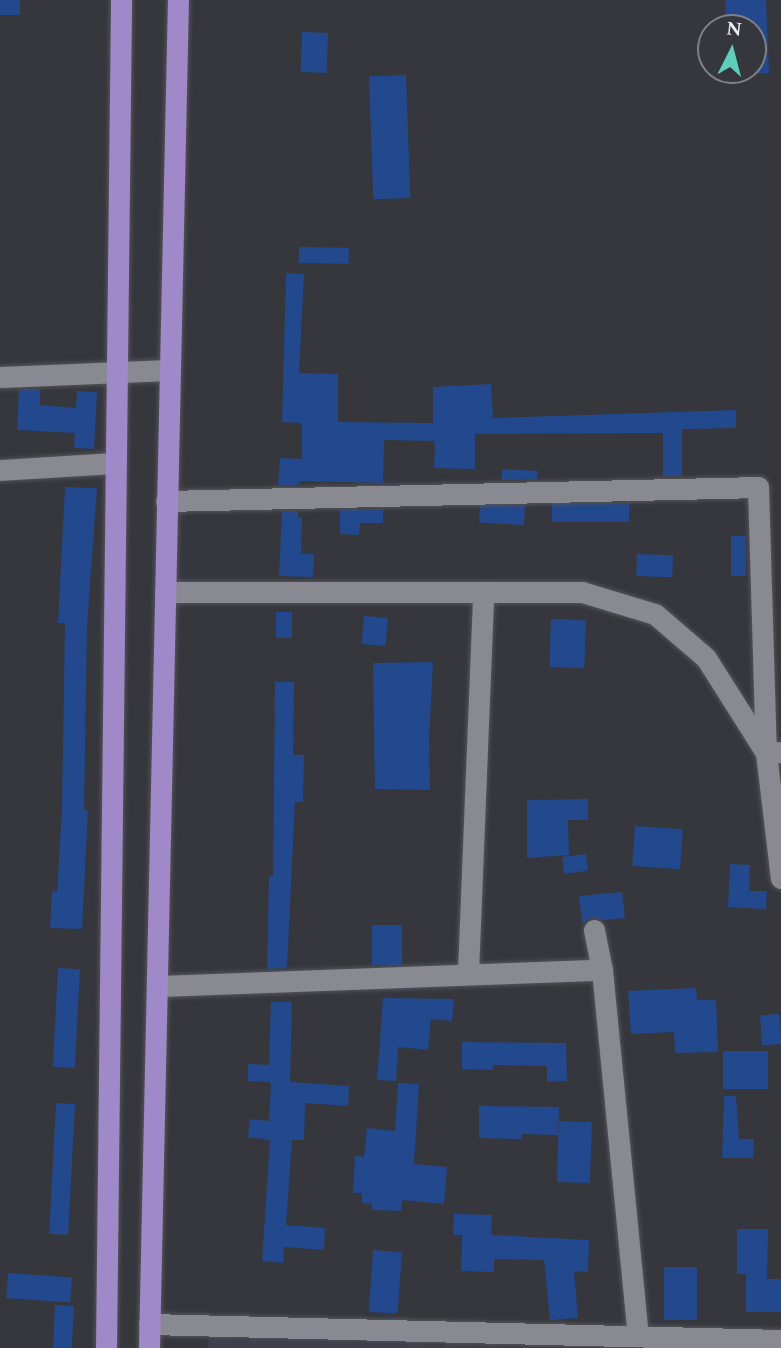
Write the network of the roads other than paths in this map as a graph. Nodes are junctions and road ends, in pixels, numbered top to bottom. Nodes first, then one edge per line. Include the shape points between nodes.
1 (121, 0) edge
2 (178, 0) edge
3 (170, 370) junction
4 (117, 371) junction
5 (0, 377) edge
6 (116, 463) junction
7 (0, 470) edge
8 (166, 501) junction
9 (165, 592) junction
10 (483, 592) junction
11 (774, 753) edge
12 (781, 878) edge
13 (594, 930) dead end
14 (602, 970) junction
15 (468, 972) junction
16 (157, 986) junction
17 (149, 1324) junction
18 (638, 1336) junction
19 (781, 1340) edge
20 (106, 1348) edge
21 (149, 1348) edge

1 - 4 main road
2 - 3 main road
3 - 4 street
3 - 8 main road
4 - 5 street
4 - 6 main road
6 - 7 street
6 - 20 main road
8 - 9 main road
8 - 11 street via 758,486
9 - 10 street
9 - 16 main road
10 - 11 street via 582,592 655,614 706,657
10 - 15 street
11 - 12 street
13 - 14 street
14 - 15 street
14 - 18 street
15 - 16 street
16 - 17 main road
17 - 18 street
17 - 21 main road
18 - 19 street

